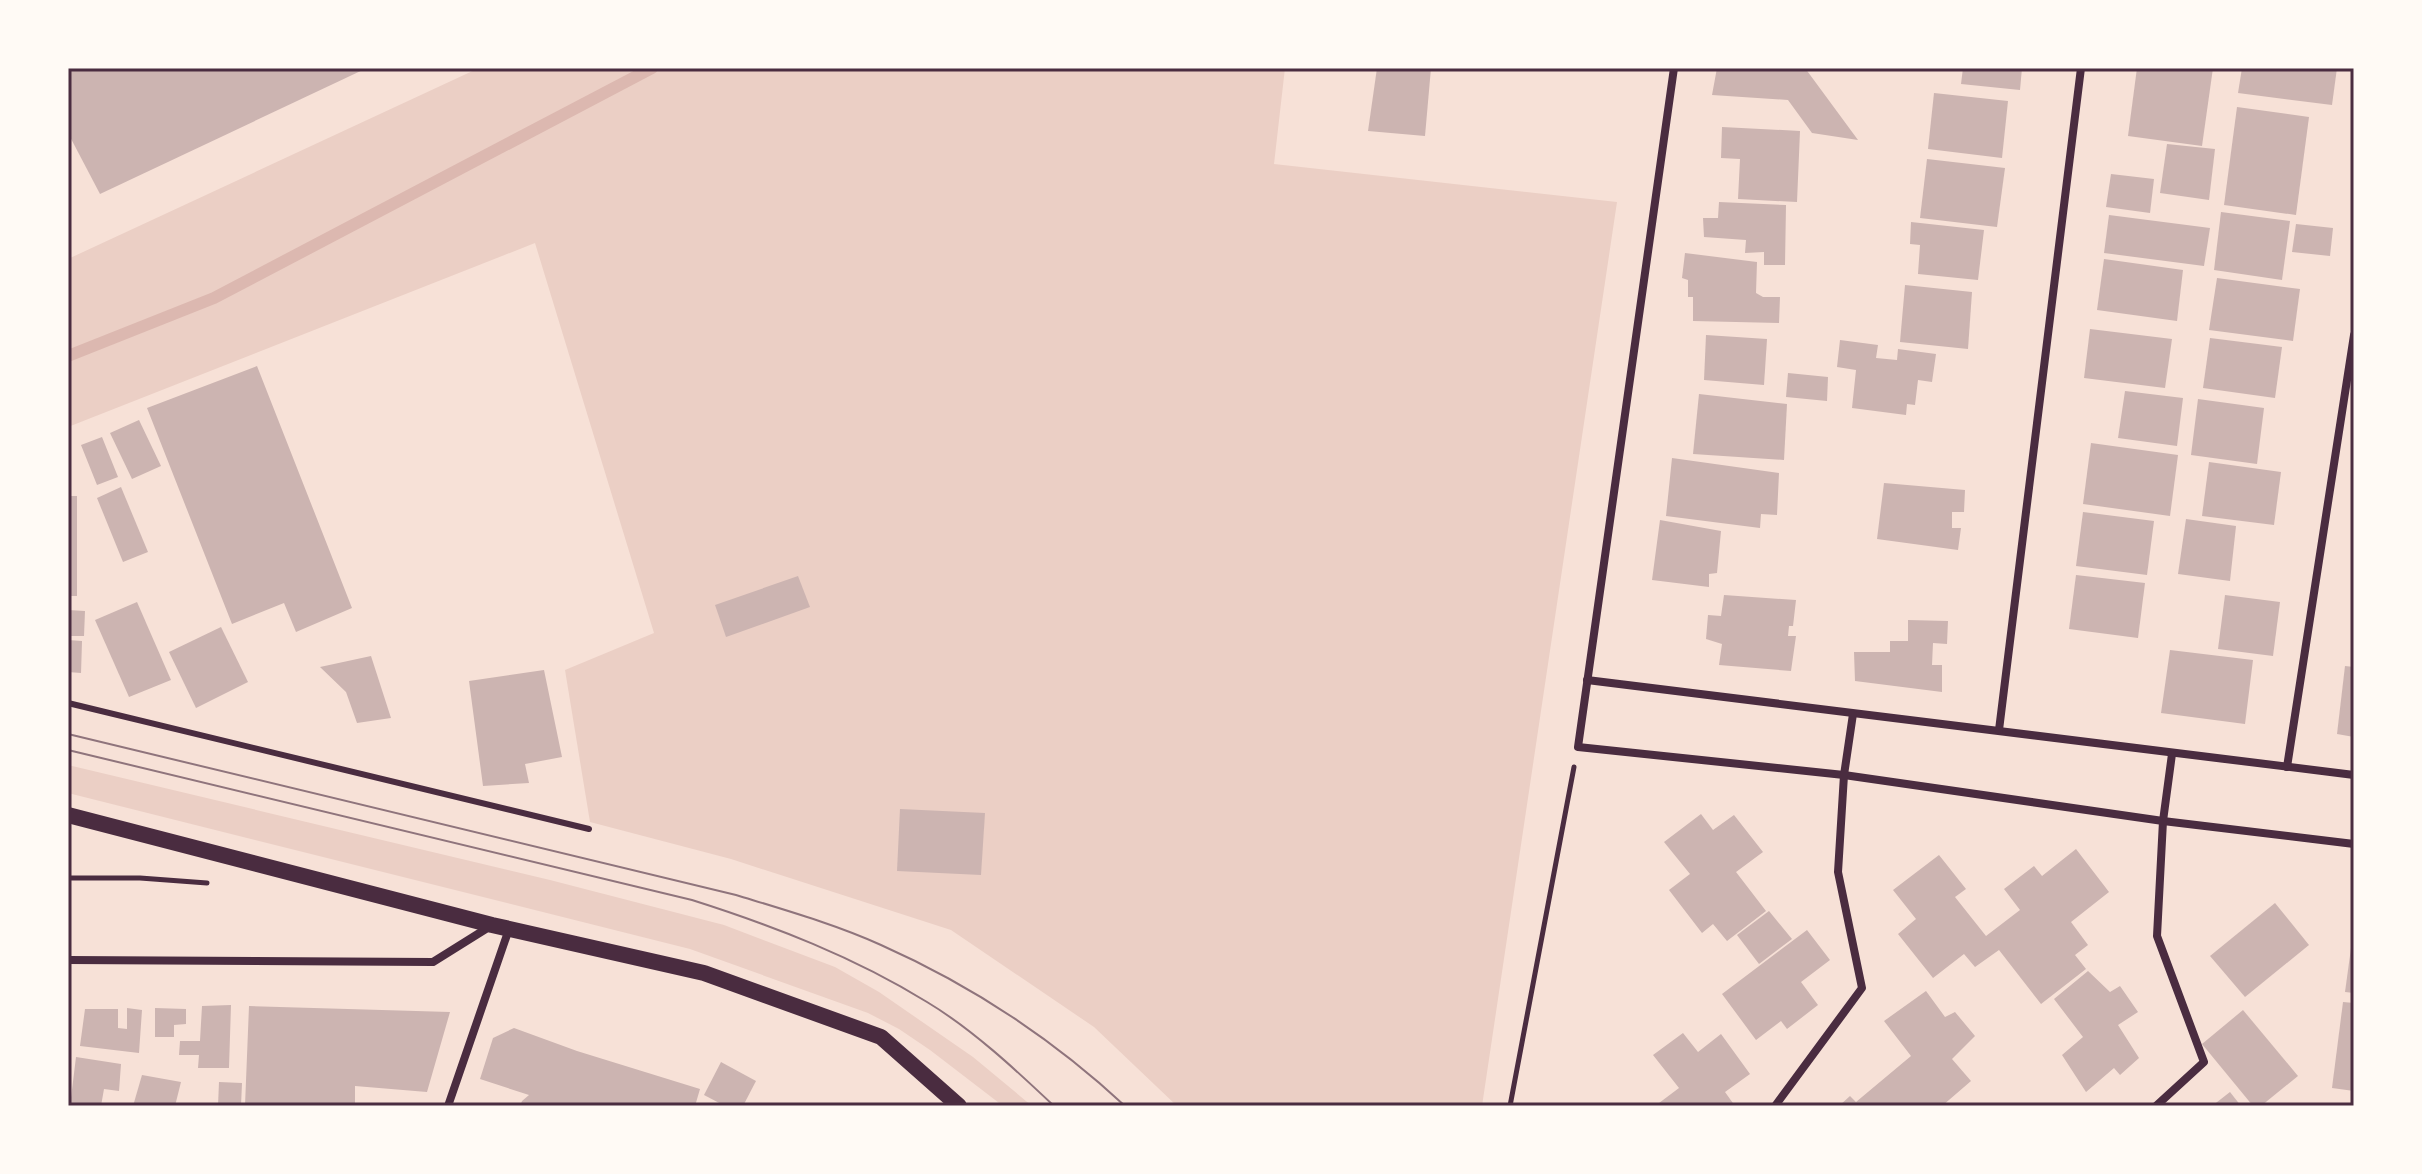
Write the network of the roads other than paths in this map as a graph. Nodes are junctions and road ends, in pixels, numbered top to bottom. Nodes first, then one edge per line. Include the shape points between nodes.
1 (1674, 68) edge
2 (2081, 68) edge
3 (2354, 335) edge
4 (1587, 680) junction
5 (68, 703) edge
6 (1853, 714) junction
7 (1999, 730) junction
8 (2172, 754) junction
9 (2287, 767) junction
10 (1844, 775) junction
11 (2354, 775) edge
12 (68, 815) edge
13 (2163, 821) junction
14 (589, 829) dead end
15 (2354, 844) edge
16 (500, 927) junction
17 (68, 960) edge
18 (448, 1106) edge
19 (959, 1106) edge
20 (1775, 1106) edge
21 (2156, 1106) edge

1 - 4 street
2 - 7 street
3 - 9 street
4 - 6 street
4 - 10 street via 1578,747
5 - 14 lane
6 - 7 street
6 - 10 street
7 - 8 street
8 - 9 street
8 - 13 street
9 - 11 street
10 - 13 street
10 - 20 street via 1838,872 1862,988
12 - 16 main road
13 - 15 street
13 - 21 street via 2157,936 2204,1062
16 - 17 street via 433,962
16 - 18 street
16 - 19 main road via 704,973 881,1037

